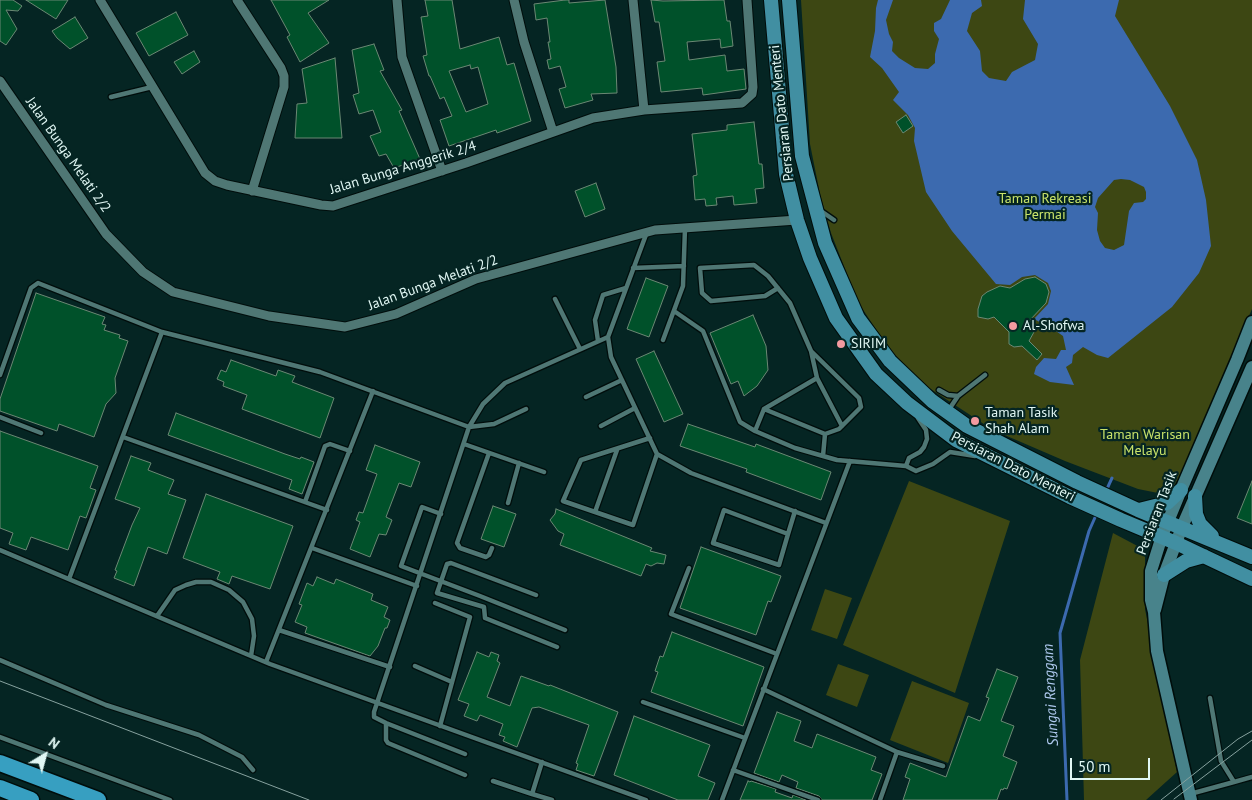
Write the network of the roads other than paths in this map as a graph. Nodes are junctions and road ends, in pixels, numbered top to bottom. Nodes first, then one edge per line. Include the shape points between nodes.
1 (100, 0) edge
2 (238, 0) edge
3 (397, 0) edge
4 (514, 0) edge
5 (633, 0) edge
6 (747, 0) edge
7 (772, 0) edge
8 (789, 0) edge
9 (0, 81) edge
10 (152, 87) junction
11 (111, 98) dead end
12 (644, 110) junction
13 (554, 132) junction
14 (442, 171) junction
15 (252, 191) junction
16 (815, 207) junction
17 (797, 220) junction
18 (834, 220) dead end
19 (685, 228) junction
20 (647, 232) junction
21 (684, 266) junction
22 (633, 268) junction
23 (626, 288) junction
24 (778, 288) junction
25 (555, 300) dead end
26 (674, 310) junction
27 (1252, 322) edge
28 (162, 332) junction
29 (608, 337) junction
30 (663, 340) dead end
31 (598, 341) junction
32 (580, 349) junction
33 (811, 351) junction
34 (1237, 360) junction
35 (1252, 368) edge
36 (0, 375) edge
37 (985, 375) dead end
38 (817, 378) junction
39 (622, 380) junction
40 (939, 390) dead end
41 (372, 392) junction
42 (958, 396) junction
43 (586, 397) dead end
44 (907, 403) junction
45 (635, 408) junction
46 (764, 408) junction
47 (526, 409) dead end
48 (947, 412) junction
49 (0, 418) edge
50 (601, 426) dead end
51 (842, 426) junction
52 (470, 427) junction
53 (755, 431) junction
54 (41, 432) dead end
55 (825, 434) junction
56 (123, 438) junction
57 (650, 438) junction
58 (464, 444) junction
59 (617, 450) junction
60 (350, 451) junction
61 (489, 453) junction
62 (658, 454) junction
63 (823, 456) junction
64 (850, 461) junction
65 (520, 463) junction
66 (906, 466) junction
67 (1014, 470) junction
68 (544, 472) dead end
69 (1181, 490) junction
70 (1195, 496) junction
71 (305, 502) junction
72 (508, 503) dead end
73 (1133, 507) junction
74 (327, 510) junction
75 (795, 511) junction
76 (595, 512) junction
77 (441, 514) junction
78 (1168, 521) junction
79 (826, 523) junction
80 (1182, 527) junction
81 (788, 534) junction
82 (1162, 536) junction
83 (1218, 541) junction
84 (1176, 543) junction
85 (312, 548) junction
86 (492, 548) dead end
87 (0, 550) edge
88 (1204, 556) junction
89 (1252, 557) edge
90 (689, 568) dead end
91 (421, 574) junction
92 (1164, 575) junction
93 (69, 579) junction
94 (1252, 579) edge
95 (441, 582) junction
96 (417, 586) junction
97 (536, 595) dead end
98 (435, 603) dead end
99 (1154, 612) junction
100 (157, 616) junction
101 (279, 630) junction
102 (565, 630) dead end
103 (557, 646) dead end
104 (777, 654) junction
105 (251, 656) junction
106 (0, 660) edge
107 (266, 662) junction
108 (415, 666) dead end
109 (390, 667) junction
110 (452, 682) junction
111 (763, 689) junction
112 (1210, 698) dead end
113 (643, 702) dead end
114 (378, 703) junction
115 (386, 723) junction
116 (440, 726) junction
117 (0, 737) edge
118 (745, 738) junction
119 (897, 752) junction
120 (465, 754) dead end
121 (542, 762) junction
122 (0, 763) edge
123 (943, 766) dead end
124 (253, 770) dead end
125 (733, 770) junction
126 (464, 775) dead end
127 (1252, 777) edge
128 (493, 781) dead end
129 (1234, 782) junction
130 (0, 788) edge
131 (532, 794) junction
132 (1190, 797) edge
133 (31, 800) edge
134 (98, 800) edge
135 (170, 800) edge
136 (552, 800) edge
137 (646, 800) edge
138 (722, 800) edge
139 (818, 800) edge
140 (880, 800) edge

1 - 10 street, Jalan Bunga Anggerik 2/4
2 - 15 street via 284,76 284,87
3 - 14 street via 402,57
4 - 13 street via 524,42
5 - 12 street
6 - 12 street, Jalan Bunga Anggerik 2/4 via 753,87 748,99 742,103
7 - 17 main road, Persiaran Dato Menteri via 786,174
8 - 16 main road, Persiaran Dato Menteri via 802,156
9 - 20 street, Jalan Bunga Melati 2/2 via 106,234 144,272 173,292 269,316 345,327 396,314 476,279
10 - 11 lane
10 - 15 street, Jalan Bunga Anggerik 2/4 via 205,173 215,181
12 - 13 street, Jalan Bunga Anggerik 2/4 via 593,118
13 - 14 street, Jalan Bunga Anggerik 2/4
14 - 15 street, Jalan Bunga Anggerik 2/4 via 334,206
16 - 18 lane
16 - 48 main road, Persiaran Dato Menteri via 825,243 858,318 890,361
17 - 19 street, Jalan Bunga Melati 2/2
17 - 44 main road, Persiaran Dato Menteri via 836,318 876,374
19 - 20 street, Jalan Bunga Melati 2/2
19 - 21 lane
20 - 22 lane
21 - 22 lane
21 - 26 lane via 683,286
22 - 23 lane
23 - 29 lane
23 - 31 lane via 603,295 595,320
24 - 24 lane via 766,296 710,301 702,293 700,268 754,265
24 - 33 lane via 790,303
25 - 32 lane
26 - 30 lane
26 - 53 lane via 702,330 740,422
27 - 34 main road, Persiaran Tasik
28 - 36 lane via 38,283 31,288
28 - 41 lane via 320,372
28 - 56 lane
29 - 31 lane
29 - 39 lane via 611,357
31 - 32 lane
32 - 52 lane via 505,383 483,404
33 - 38 lane
33 - 51 lane via 861,401 861,407
34 - 35 main road
34 - 69 main road, Persiaran Tasik
35 - 70 main road, Persiaran Tasik
37 - 42 lane
38 - 46 lane
38 - 51 lane
39 - 43 lane
39 - 45 lane
40 - 42 lane
41 - 52 lane
41 - 60 lane
42 - 48 lane
44 - 66 lane via 926,430 927,440 920,452 909,458
44 - 67 main road, Persiaran Dato Menteri via 956,440
45 - 50 lane
45 - 57 lane
46 - 53 lane
46 - 55 lane
47 - 52 lane via 494,424
48 - 73 main road, Persiaran Dato Menteri via 967,426
49 - 54 lane
51 - 55 lane
52 - 58 lane
53 - 63 lane
55 - 63 lane
56 - 71 lane
56 - 93 lane
57 - 59 lane
57 - 62 lane
58 - 61 lane
58 - 77 lane
59 - 76 lane
59 - 76 lane via 581,460 563,501
60 - 71 lane via 330,444 325,446
60 - 74 lane
61 - 65 lane
61 - 86 lane via 457,543 460,548 486,557
62 - 75 lane via 691,473
62 - 76 lane via 633,525
63 - 64 lane
64 - 66 lane
64 - 79 lane
65 - 68 lane
65 - 72 lane
66 - 67 lane via 916,471 950,452 972,455
67 - 82 main road, Persiaran Dato Menteri
69 - 73 main road via 1167,503
69 - 78 main road, Persiaran Tasik
70 - 80 main road, Persiaran Tasik
70 - 83 main road via 1200,524
71 - 74 lane
73 - 78 main road, Persiaran Dato Menteri
74 - 85 lane
75 - 79 lane
75 - 81 lane
77 - 91 lane
77 - 91 lane via 422,507 401,566
78 - 80 main road, Persiaran Dato Menteri
78 - 82 main road, Persiaran Tasik
79 - 104 lane
80 - 83 main road, Persiaran Dato Menteri
80 - 84 main road, Persiaran Tasik
81 - 81 lane via 724,510 713,543 779,565
82 - 84 main road, Persiaran Dato Menteri
82 - 99 main road, Persiaran Tasik via 1151,571
83 - 89 main road, Persiaran Dato Menteri
84 - 88 main road, Persiaran Dato Menteri
84 - 92 main road, Persiaran Tasik
85 - 96 lane
85 - 101 lane
87 - 93 lane
88 - 92 main road via 1186,561
88 - 94 main road, Persiaran Dato Menteri
90 - 104 lane via 671,614
91 - 95 lane
91 - 96 lane
92 - 99 main road, Persiaran Tasik
93 - 100 lane
95 - 97 lane via 447,564 451,563
95 - 102 lane
95 - 103 lane via 436,593 484,607 486,618
96 - 109 lane
98 - 110 lane via 470,617
99 - 132 main road via 1157,651
100 - 105 lane
100 - 105 lane via 176,590 186,585 211,582 230,590 243,602 252,619
101 - 107 lane
101 - 109 lane
104 - 111 lane
105 - 107 lane
106 - 124 lane via 106,705 199,735 242,757
107 - 114 lane
108 - 110 lane
109 - 114 lane
110 - 116 lane
111 - 118 lane
111 - 119 lane
112 - 129 lane via 1221,761
113 - 118 lane
114 - 115 lane via 374,716
114 - 116 lane
115 - 120 lane
115 - 126 lane via 388,743
116 - 121 lane
117 - 135 lane
118 - 125 lane
119 - 123 lane
119 - 140 lane
121 - 131 lane
121 - 137 lane
122 - 134 highway
125 - 138 lane
125 - 139 lane
127 - 129 lane
128 - 131 lane
129 - 132 lane
130 - 133 highway
131 - 136 lane

